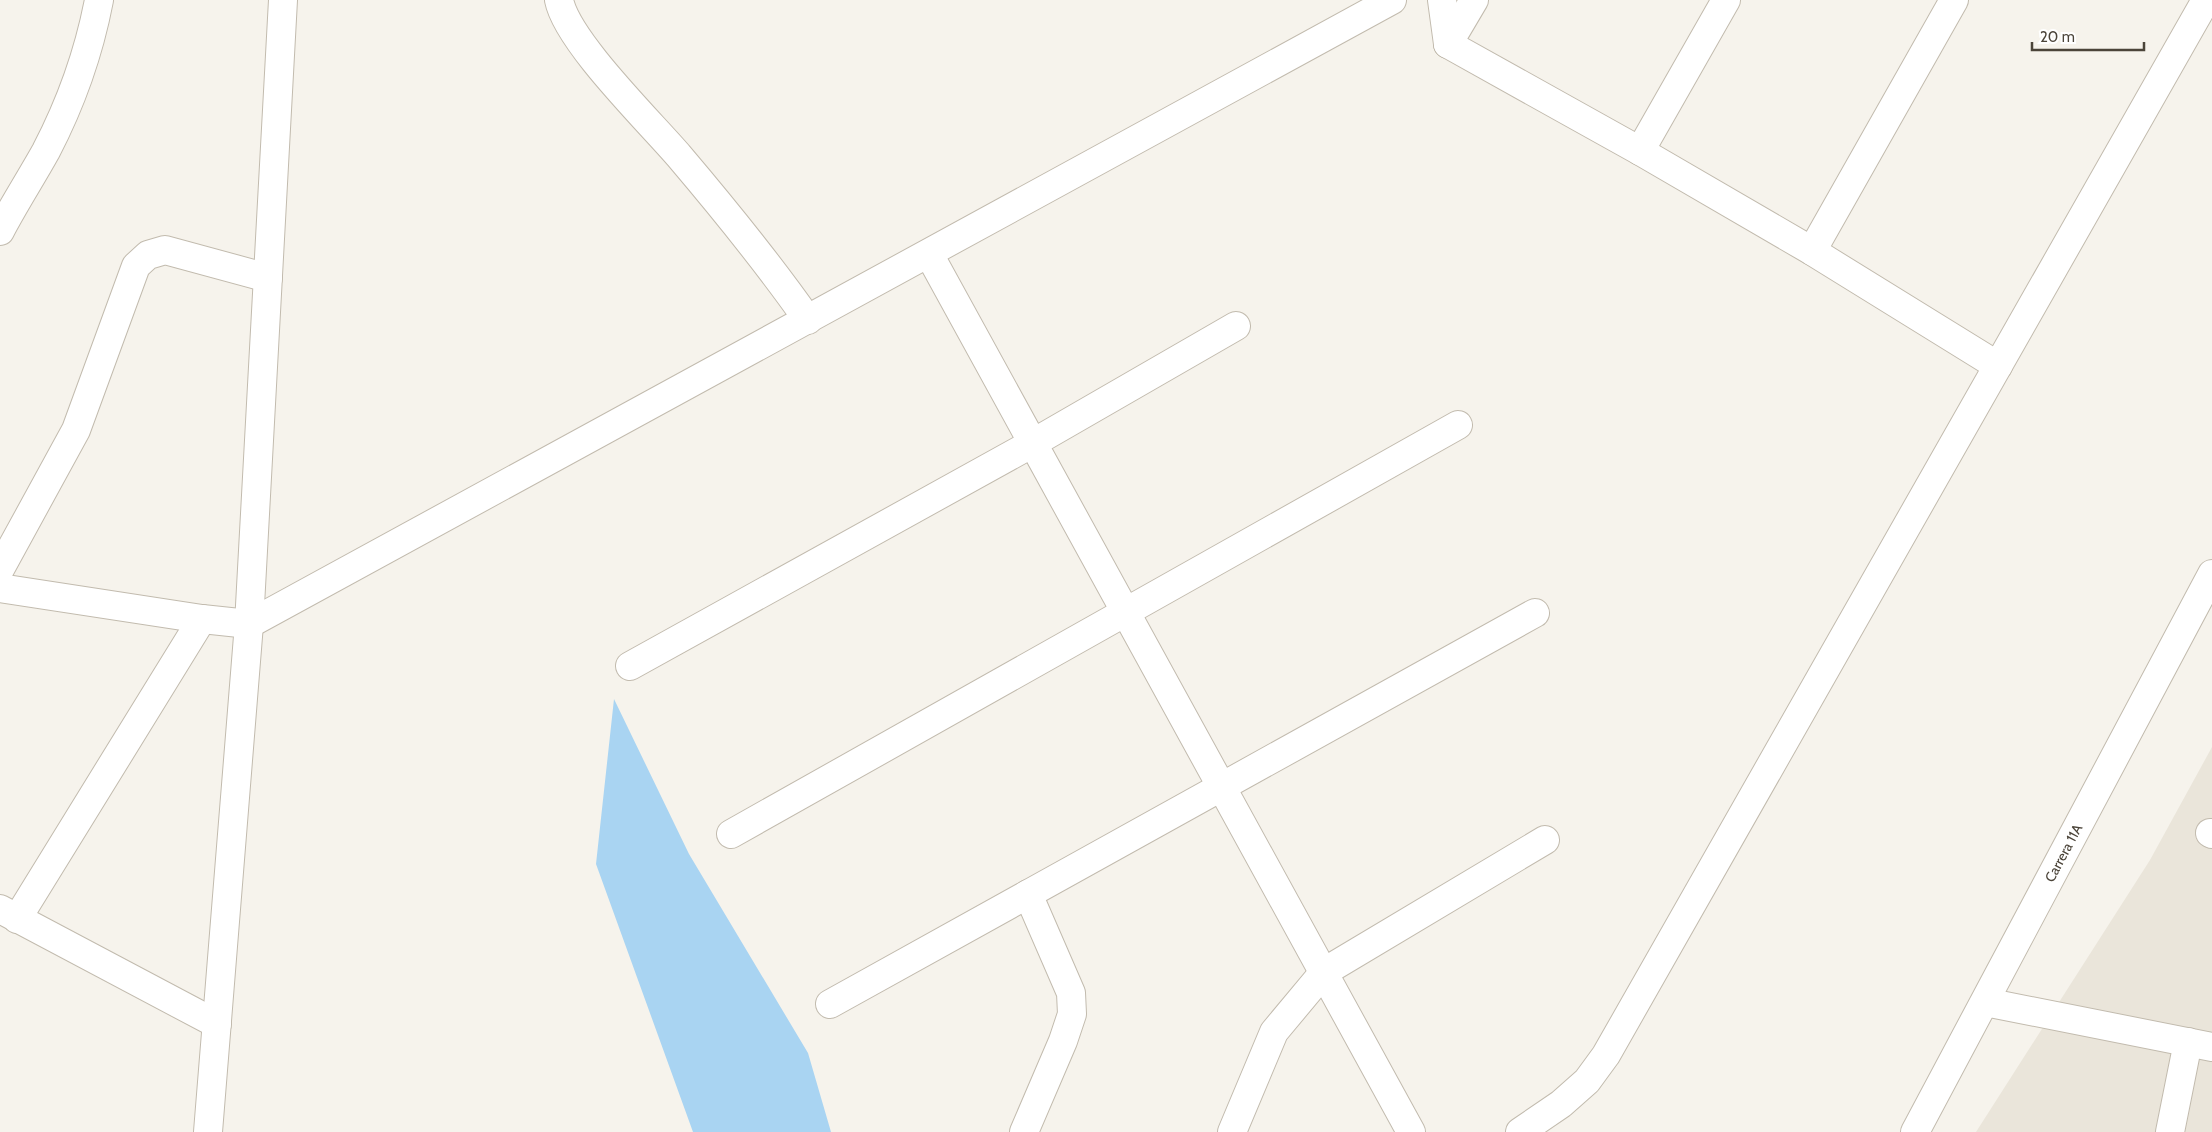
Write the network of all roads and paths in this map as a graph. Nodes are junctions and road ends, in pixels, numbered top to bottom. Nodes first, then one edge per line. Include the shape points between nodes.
1 (99, 0) edge
2 (283, 0) edge
3 (558, 0) edge
4 (1392, 0) edge
5 (1442, 0) edge
6 (1474, 0) edge
7 (1726, 0) edge
8 (1954, 0) edge
9 (2206, 0) edge
10 (1448, 44) junction
11 (1640, 151) junction
12 (0, 231) edge
13 (1812, 251) junction
14 (929, 254) junction
15 (268, 278) junction
16 (808, 320) junction
17 (1236, 326) dead end
18 (1998, 366) junction
19 (1458, 425) dead end
20 (1033, 443) junction
21 (0, 569) edge
22 (2212, 574) edge
23 (0, 588) edge
24 (1126, 614) junction
25 (1535, 614) dead end
26 (202, 619) junction
27 (250, 624) junction
28 (630, 666) dead end
29 (1222, 787) junction
30 (732, 834) dead end
31 (1546, 840) dead end
32 (1028, 894) junction
33 (8, 914) edge
34 (1324, 972) junction
35 (1985, 1002) junction
36 (830, 1004) dead end
37 (217, 1024) junction
38 (2200, 1045) edge
39 (208, 1132) edge
40 (1024, 1132) edge
41 (1232, 1132) edge
42 (1412, 1132) edge
43 (1520, 1132) edge
44 (1916, 1132) edge
45 (2170, 1132) edge

1 - 12 street via 68,102 46,151
2 - 15 street
3 - 16 street via 573,31 598,63 739,227
4 - 14 street
5 - 10 street
6 - 10 street
7 - 11 street
8 - 13 street
9 - 18 street
10 - 11 street
11 - 13 street
13 - 18 street
14 - 16 street
14 - 20 street
15 - 21 street via 165,250 148,255 136,266 76,430
15 - 27 street
16 - 27 street
17 - 20 street
18 - 43 street via 1606,1055 1587,1081 1561,1104
19 - 24 street
20 - 24 street
20 - 28 street
22 - 35 street, Carrera 11A
23 - 26 street
24 - 29 street
24 - 30 street
25 - 29 street
26 - 27 street
26 - 33 street
27 - 37 street
29 - 32 street
29 - 34 street
31 - 34 street
32 - 36 street
32 - 40 street via 1071,993 1072,1014
33 - 37 street
34 - 41 street via 1274,1032
34 - 42 street
35 - 38 street
35 - 44 street, Carrera 11A
37 - 39 street
38 - 45 street

